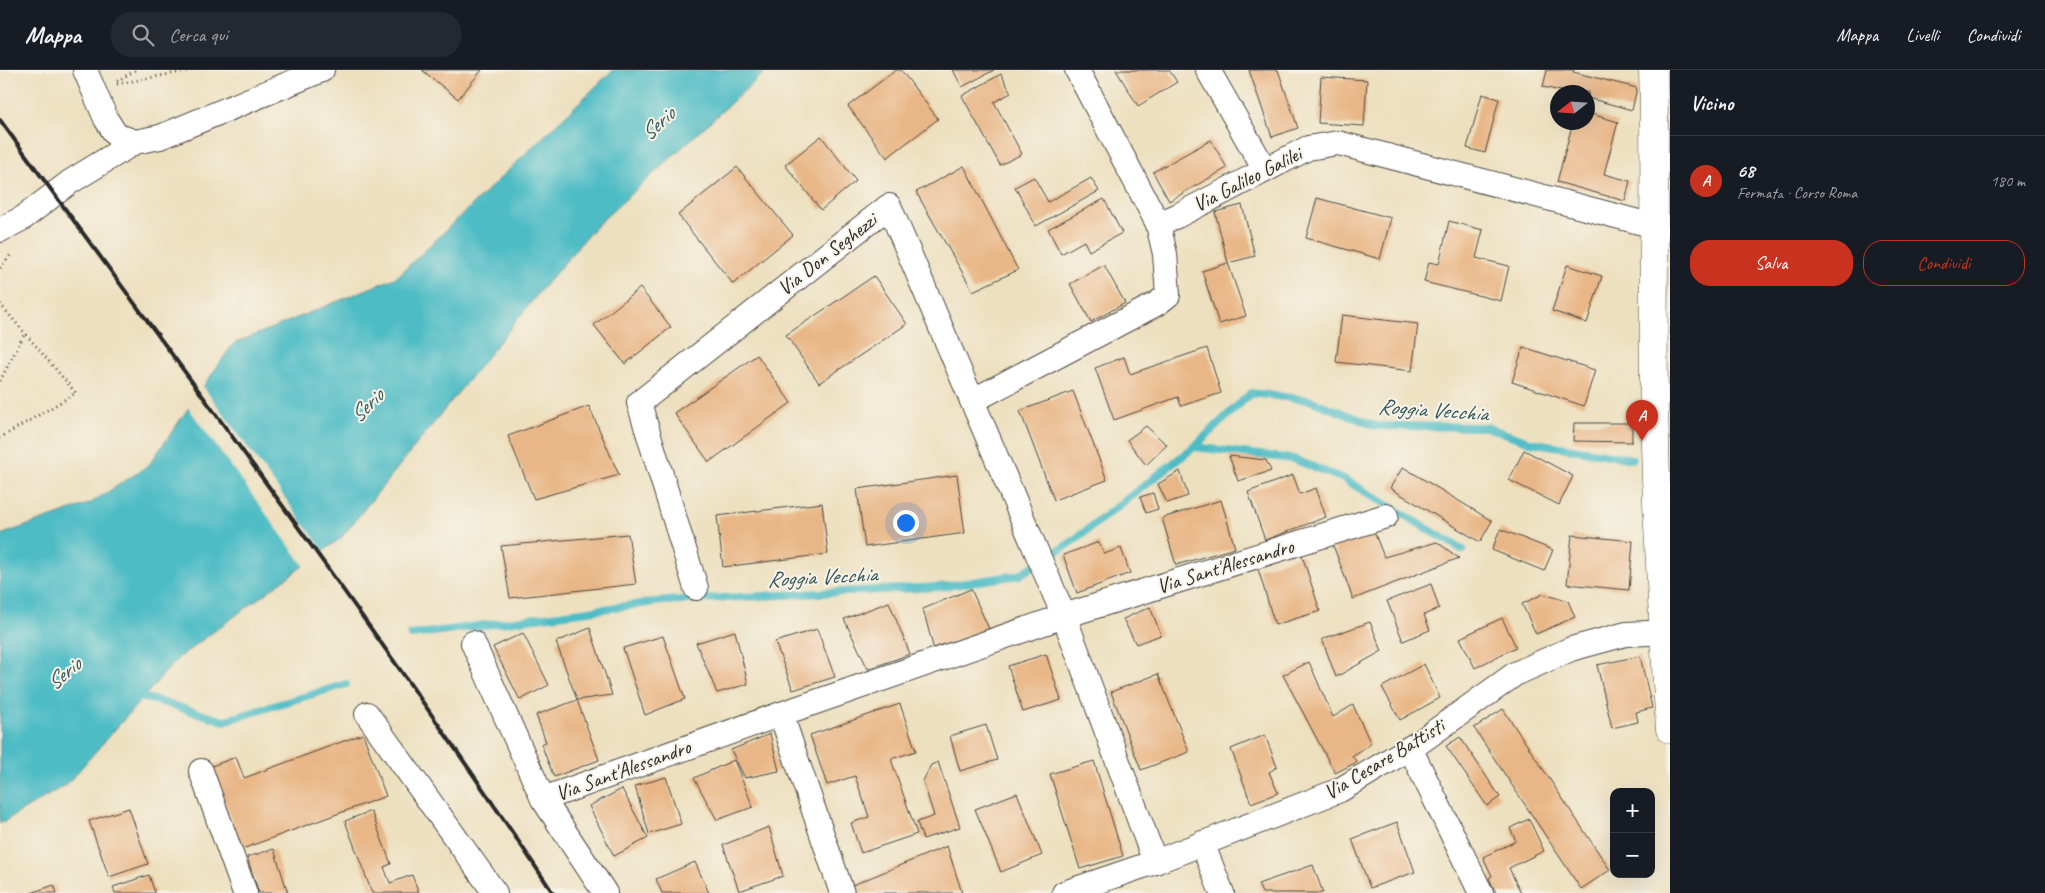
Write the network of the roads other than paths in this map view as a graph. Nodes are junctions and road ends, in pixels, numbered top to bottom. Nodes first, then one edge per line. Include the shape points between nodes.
1 (85, 70) edge
2 (322, 70) edge
3 (1077, 70) edge
4 (1208, 70) edge
5 (1653, 70) edge
6 (135, 142) junction
7 (1663, 159) edge
8 (1265, 170) junction
9 (1158, 224) junction
10 (1654, 226) junction
11 (0, 230) edge
12 (1662, 350) edge
13 (972, 401) junction
14 (1386, 516) dead end
15 (696, 588) dead end
16 (1064, 616) junction
17 (1667, 632) edge
18 (473, 643) dead end
19 (367, 714) dead end
20 (781, 714) junction
21 (1670, 729) edge
22 (1410, 748) junction
23 (201, 771) dead end
24 (543, 799) junction
25 (1202, 843) junction
26 (1155, 862) junction
27 (245, 893) edge
28 (495, 893) edge
29 (605, 893) edge
30 (842, 893) edge
31 (1064, 893) edge
32 (1222, 893) edge
33 (1480, 893) edge

1 - 6 street via 106,120 116,135
2 - 6 street via 160,137
3 - 9 street
4 - 8 street
5 - 7 street
6 - 11 street via 70,182 23,218
7 - 10 street
8 - 9 street, Via Galileo Galilei
8 - 10 street, Via Galileo Galilei via 1308,148 1338,143
9 - 13 street via 1165,254 1168,294 1158,303
10 - 12 street
12 - 17 street via 1655,441
13 - 15 street, Via Don Seghezzi via 888,206 639,403
13 - 16 street, Via Don Seghezzi
14 - 16 street, Via Sant'Alessandro
16 - 20 street, Via Sant'Alessandro
16 - 26 street
17 - 21 street
17 - 22 street, Via Cesare Battisti via 1626,634 1580,646 1515,674
18 - 24 street
19 - 28 street
20 - 24 street, Via Sant'Alessandro
20 - 30 street
22 - 25 street, Via Cesare Battisti via 1340,790
22 - 33 street
23 - 27 street
24 - 29 street, Via Sant'Alessandro
25 - 26 street, Via Cesare Battisti
25 - 32 street
26 - 31 street, Via Cesare Battisti

